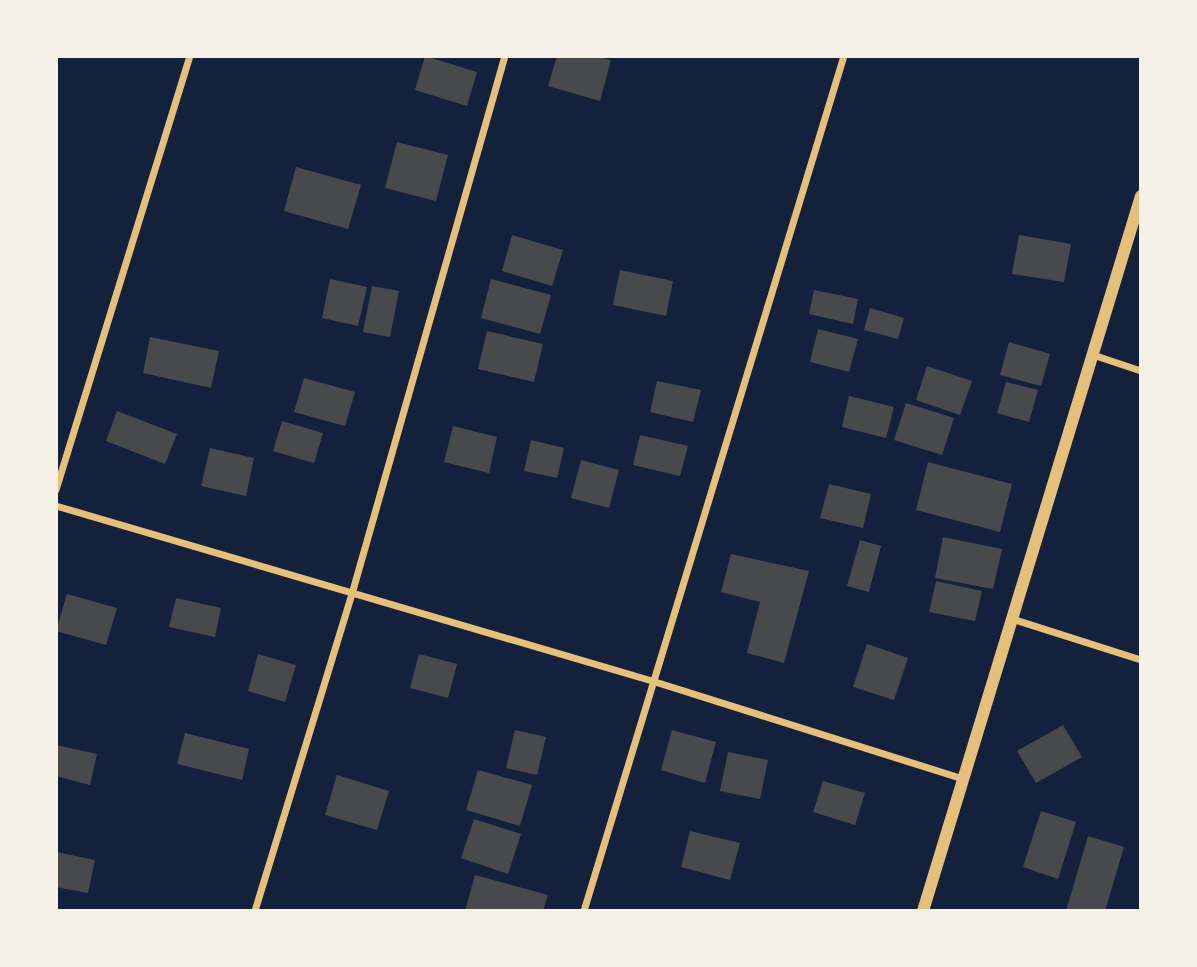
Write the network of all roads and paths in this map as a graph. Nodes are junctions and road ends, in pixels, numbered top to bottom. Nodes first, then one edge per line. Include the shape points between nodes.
1 (190, 56) edge
2 (505, 56) edge
3 (844, 56) edge
4 (1141, 196) edge
5 (1093, 355) junction
6 (1141, 371) edge
7 (56, 490) edge
8 (56, 506) edge
9 (352, 594) junction
10 (1012, 619) junction
11 (1141, 660) edge
12 (652, 681) junction
13 (963, 779) junction
14 (256, 911) edge
15 (584, 911) edge
16 (923, 911) edge

1 - 7 street
2 - 9 street
3 - 12 street
4 - 5 street
5 - 6 street
5 - 10 street
8 - 9 street
9 - 12 street
9 - 14 street
10 - 11 street
10 - 13 street
12 - 13 street
12 - 15 street
13 - 16 street

